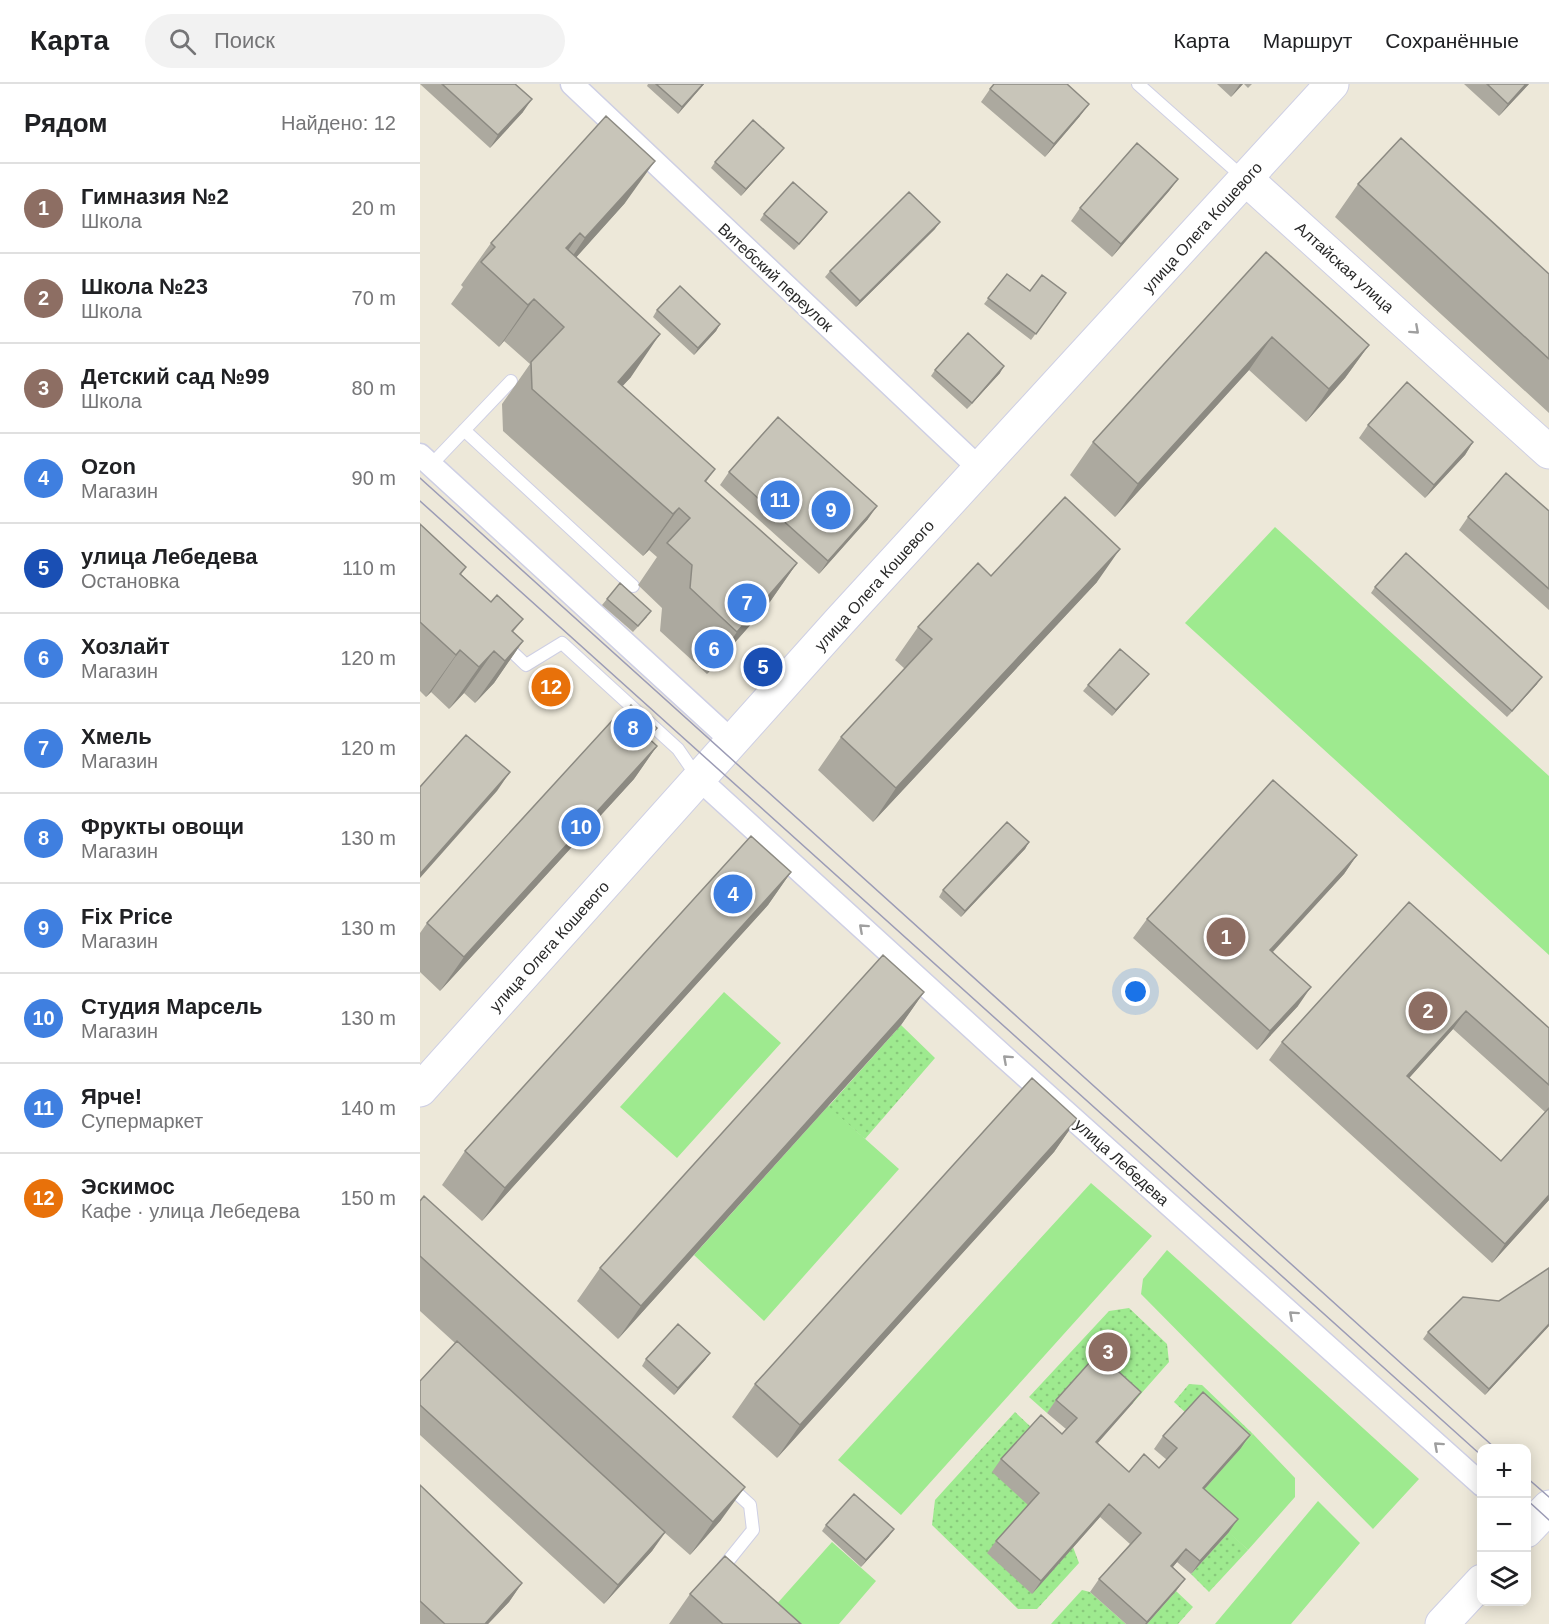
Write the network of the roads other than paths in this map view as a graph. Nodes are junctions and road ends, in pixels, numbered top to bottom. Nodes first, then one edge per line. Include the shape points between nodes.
1 (572, 84) edge
2 (1138, 84) edge
3 (1332, 84) edge
4 (1246, 179) junction
5 (511, 381) dead end
6 (464, 430) junction
7 (1549, 452) edge
8 (426, 460) edge
9 (980, 469) junction
10 (633, 586) dead end
11 (494, 634) edge
12 (732, 741) junction
13 (698, 778) junction
14 (420, 1090) edge
15 (718, 1475) edge
16 (1477, 1481) edge
17 (740, 1580) edge
18 (1477, 1586) edge
19 (1442, 1624) edge

1 - 9 street, Витебский переулок
2 - 4 lane, Алтайская улица
3 - 4 street, улица Олега Кошевого
4 -> 7 street, Алтайская улица
4 - 9 street, улица Олега Кошевого
5 - 6 lane
6 - 8 lane
6 - 10 lane
8 - 12 street
9 - 12 street, улица Олега Кошевого
11 - 13 lane, улица Лебедева via 526,665 562,643 678,749
12 - 13 street, улица Олега Кошевого
13 - 14 street, улица Олега Кошевого
16 -> 13 street, улица Лебедева
15 - 17 lane via 750,1505 753,1530 724,1566
18 - 19 street

